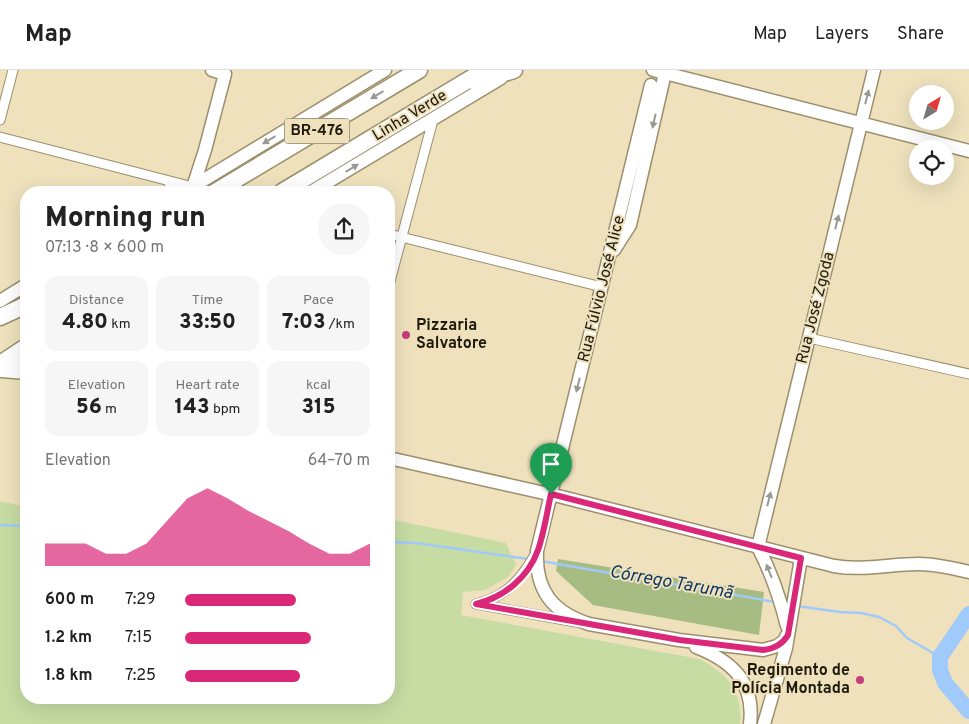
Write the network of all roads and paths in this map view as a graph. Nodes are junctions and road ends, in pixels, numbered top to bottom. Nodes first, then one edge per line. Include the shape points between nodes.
1 (13, 70) edge
2 (212, 70) edge
3 (385, 70) edge
4 (419, 70) edge
5 (486, 70) edge
6 (514, 70) edge
7 (647, 70) edge
8 (874, 70) edge
9 (661, 71) edge
10 (226, 72) edge
11 (651, 85) dead end
12 (454, 89) junction
13 (0, 120) edge
14 (433, 120) junction
15 (861, 124) junction
16 (0, 137) edge
17 (205, 150) junction
18 (969, 152) edge
19 (217, 171) junction
20 (168, 181) junction
21 (171, 186) edge
22 (179, 186) edge
23 (190, 186) edge
24 (194, 186) edge
25 (225, 186) edge
26 (292, 186) edge
27 (320, 186) edge
28 (395, 236) edge
29 (401, 237) junction
30 (610, 255) junction
31 (395, 261) edge
32 (602, 287) junction
33 (20, 289) edge
34 (0, 301) edge
35 (20, 308) edge
36 (0, 317) edge
37 (808, 338) junction
38 (20, 351) edge
39 (20, 361) edge
40 (0, 364) edge
41 (0, 370) edge
42 (20, 372) edge
43 (969, 374) edge
44 (395, 459) edge
45 (551, 494) junction
46 (758, 547) junction
47 (801, 558) junction
48 (533, 567) junction
49 (969, 572) edge
50 (787, 614) junction
51 (589, 624) junction
52 (788, 633) junction
53 (680, 640) junction
54 (750, 724) edge
55 (764, 724) edge

1 - 13 street
2 - 10 main road
3 -> 19 main road
4 -> 25 highway, BR-476
5 - 12 highway, Linha Verde / BR-476
6 - 12 highway
6 - 14 main road
7 - 30 main road via 610,223
15 -> 8 main road, Rua José Zgoda
9 - 15 main road
9 -> 30 main road via 630,225
10 - 17 main road
11 - 30 main road, Rua Fúlvio José Alice
12 - 26 highway, Linha Verde / BR-476
27 -> 14 main road
14 - 29 street
15 - 18 main road
37 -> 15 main road, Rua José Zgoda
16 - 20 street
17 - 19 main road via 209,164
17 - 23 main road
19 - 24 main road
20 - 21 street
20 - 22 street
28 - 29 street
29 - 31 street
29 - 32 street
30 - 32 main road, Rua Fúlvio José Alice
32 -> 45 main road, Rua Fúlvio José Alice
33 - 34 main road
35 - 36 highway
37 - 43 street
46 -> 37 main road, Rua José Zgoda
38 - 40 highway
39 - 41 main road
41 - 42 main road
44 - 45 main road
45 - 46 main road
45 - 48 main road, Rua Fúlvio José Alice
46 - 47 main road
50 -> 46 main road
47 - 49 main road via 846,568 925,564
47 - 50 main road via 794,597
48 - 51 main road via 551,602 566,615
48 - 51 street via 508,591 476,604
50 - 52 main road
51 - 53 main road
52 - 53 main road via 777,646 763,650
52 - 55 main road
53 - 54 main road via 709,652 733,668 750,698

